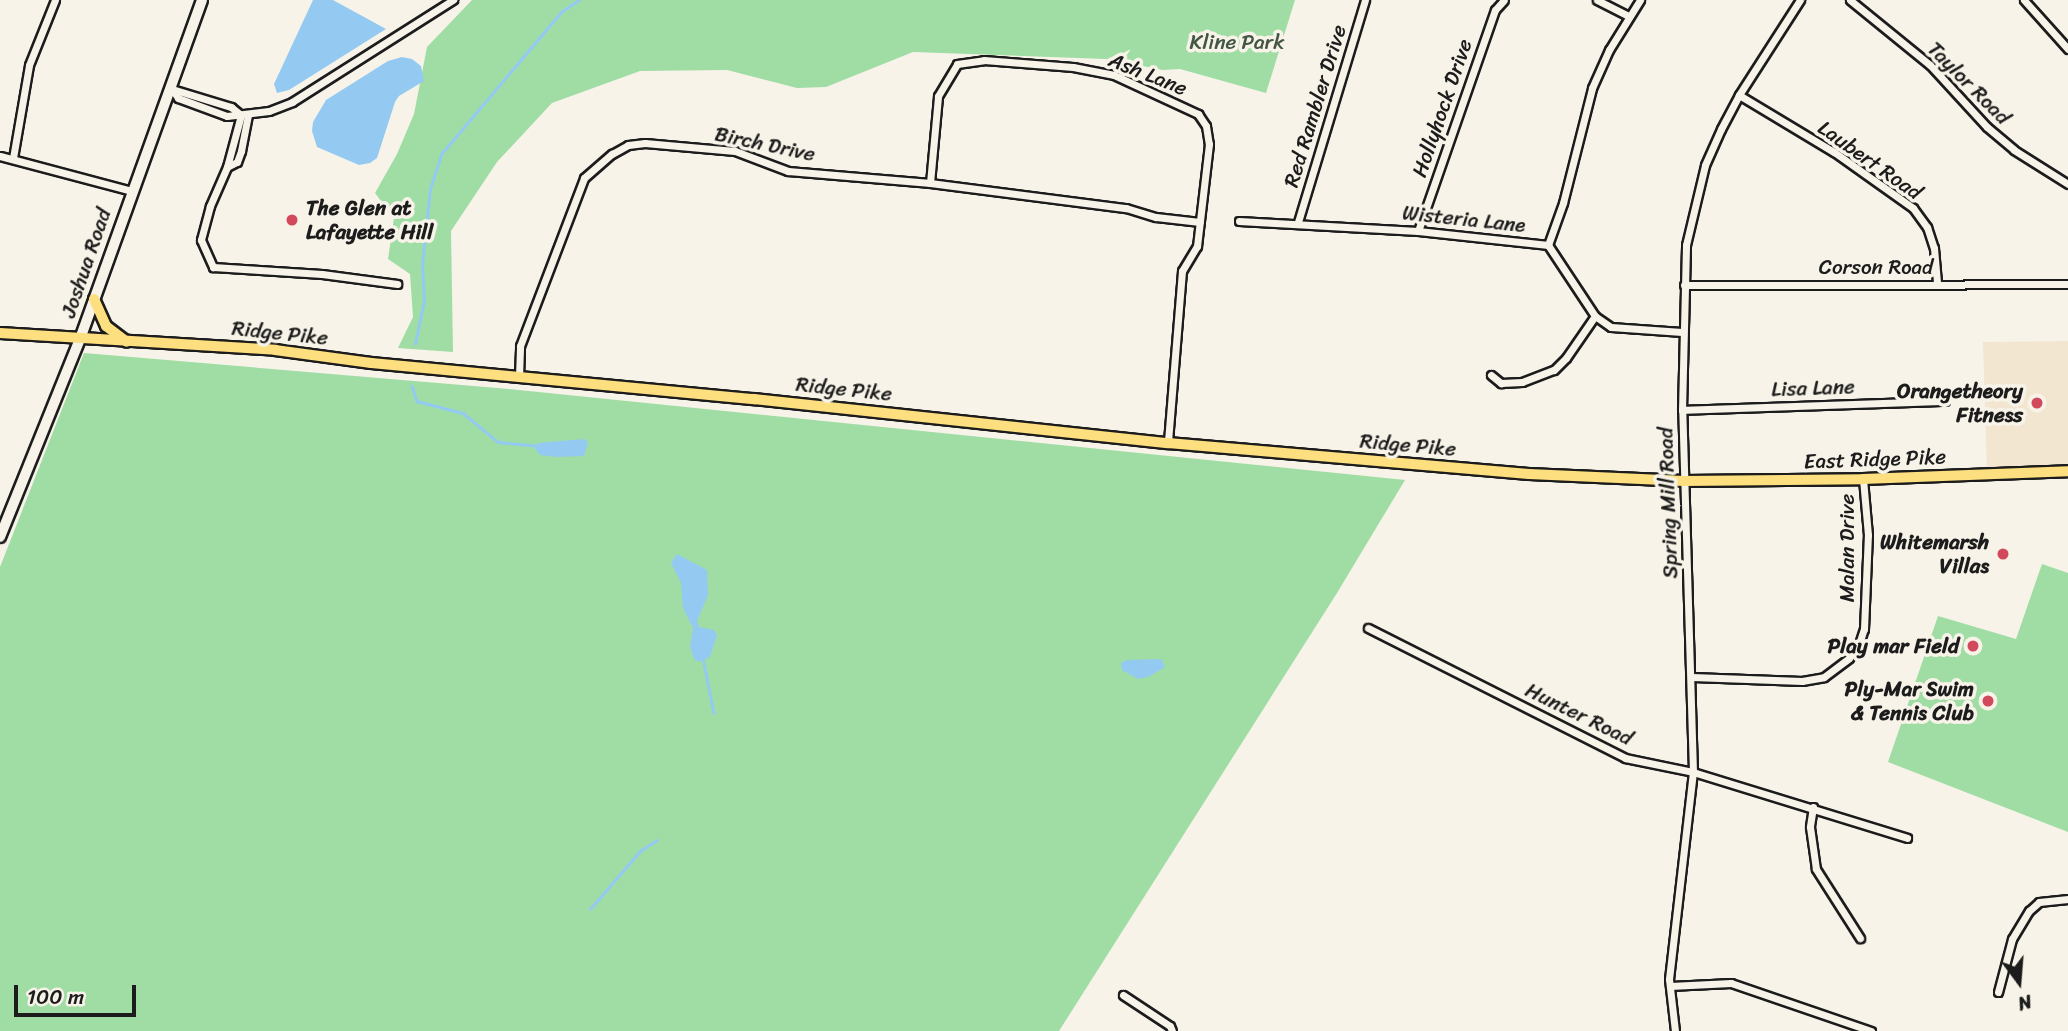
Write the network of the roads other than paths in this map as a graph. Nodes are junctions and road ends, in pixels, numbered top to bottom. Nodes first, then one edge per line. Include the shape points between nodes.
1 (55, 0) edge
2 (202, 0) edge
3 (453, 0) edge
4 (1365, 0) edge
5 (1504, 0) edge
6 (1597, 0) edge
7 (1640, 0) edge
8 (1800, 0) edge
9 (1850, 0) edge
10 (2024, 0) edge
11 (1629, 16) junction
12 (2068, 49) edge
13 (172, 89) junction
14 (1739, 95) junction
15 (245, 115) junction
16 (233, 145) junction
17 (242, 146) junction
18 (0, 156) edge
19 (13, 158) junction
20 (227, 167) junction
21 (930, 183) junction
22 (2068, 184) edge
23 (132, 191) junction
24 (1240, 221) dead end
25 (1200, 222) junction
26 (1298, 222) junction
27 (1418, 231) junction
28 (1548, 245) junction
29 (397, 284) dead end
30 (2068, 284) edge
31 (1684, 285) junction
32 (1937, 285) junction
33 (94, 299) junction
34 (1595, 316) junction
35 (1682, 332) junction
36 (0, 333) edge
37 (80, 339) junction
38 (127, 342) junction
39 (1491, 375) dead end
40 (519, 377) junction
41 (1945, 401) dead end
42 (1682, 410) junction
43 (1168, 443) junction
44 (2068, 471) edge
45 (1863, 480) junction
46 (1684, 481) junction
47 (0, 537) edge
48 (1368, 628) dead end
49 (1692, 677) junction
50 (1693, 772) junction
51 (1813, 807) junction
52 (1907, 838) dead end
53 (2068, 899) edge
54 (1860, 938) dead end
55 (1670, 986) junction
56 (1998, 992) dead end
57 (1123, 995) dead end
58 (1172, 1031) edge
59 (1675, 1031) edge
60 (1871, 1031) edge

1 - 19 street via 29,65
2 - 13 main road, Joshua Road
3 - 15 street via 292,102
4 - 26 street, Red Rambler Drive
5 - 27 street, Hollyhock Drive via 1495,10
6 - 11 street
7 - 11 street, Wisteria Lane
8 - 14 street, Spring Mill Road
9 - 22 street, Taylor Road via 1930,65 2014,150
10 - 12 street
11 - 28 street, Wisteria Lane via 1592,88
13 - 15 street via 178,98 227,116
13 - 23 main road, Joshua Road
14 - 31 street, Spring Mill Road via 1705,165 1686,245
14 - 32 street, Laubert Road via 1834,152 1913,208 1927,227 1934,248
15 - 16 street
15 - 17 street
16 - 17 street
16 - 20 street
17 - 20 street via 237,162
18 - 19 street
19 - 23 street
20 - 29 street via 201,240 213,267
21 - 25 street, Birch Drive
21 - 25 street, Ash Lane via 938,96 957,64 984,60 1073,67 1114,75 1198,114 1209,144
21 - 40 street, Birch Drive via 788,171 735,151 628,145 584,178 520,346
23 - 33 main road, Joshua Road
24 - 26 street, Wisteria Lane
25 - 43 street, Ash Lane via 1196,246 1182,271
26 - 27 street, Wisteria Lane
27 - 28 street, Wisteria Lane
28 - 34 street
30 - 32 street, Corson Road
31 - 32 street, Corson Road
31 - 35 street, Spring Mill Road
33 - 37 main road, Joshua Road
33 - 38 main road via 106,326
34 - 35 street via 1611,327
34 - 39 street via 1554,370 1522,383 1502,383
35 - 42 street, Spring Mill Road
36 - 37 main road, Ridge Pike
37 - 38 main road, Ridge Pike
37 - 47 main road, Joshua Road
38 - 40 main road, Ridge Pike via 275,350
40 - 43 main road, Ridge Pike
41 - 42 street, Lisa Lane
42 - 46 street, Spring Mill Road
43 - 46 main road, Ridge Pike via 1518,473
44 - 45 main road, East Ridge Pike
45 - 46 main road, East Ridge Pike
45 - 49 street, Malan Drive via 1867,535 1864,629 1849,658 1824,677 1802,681
46 - 49 street, Spring Mill Road
48 - 50 street, Hunter Road via 1625,758
49 - 50 street, Spring Mill Road
50 - 51 street, Hunter Road
50 - 55 street, Spring Mill Road
51 - 52 street, Hunter Road
51 - 54 street via 1810,827 1816,869
53 - 56 street via 2039,902 2029,911 2012,939
55 - 59 street, Spring Mill Road
55 - 60 street via 1731,983
57 - 58 street

